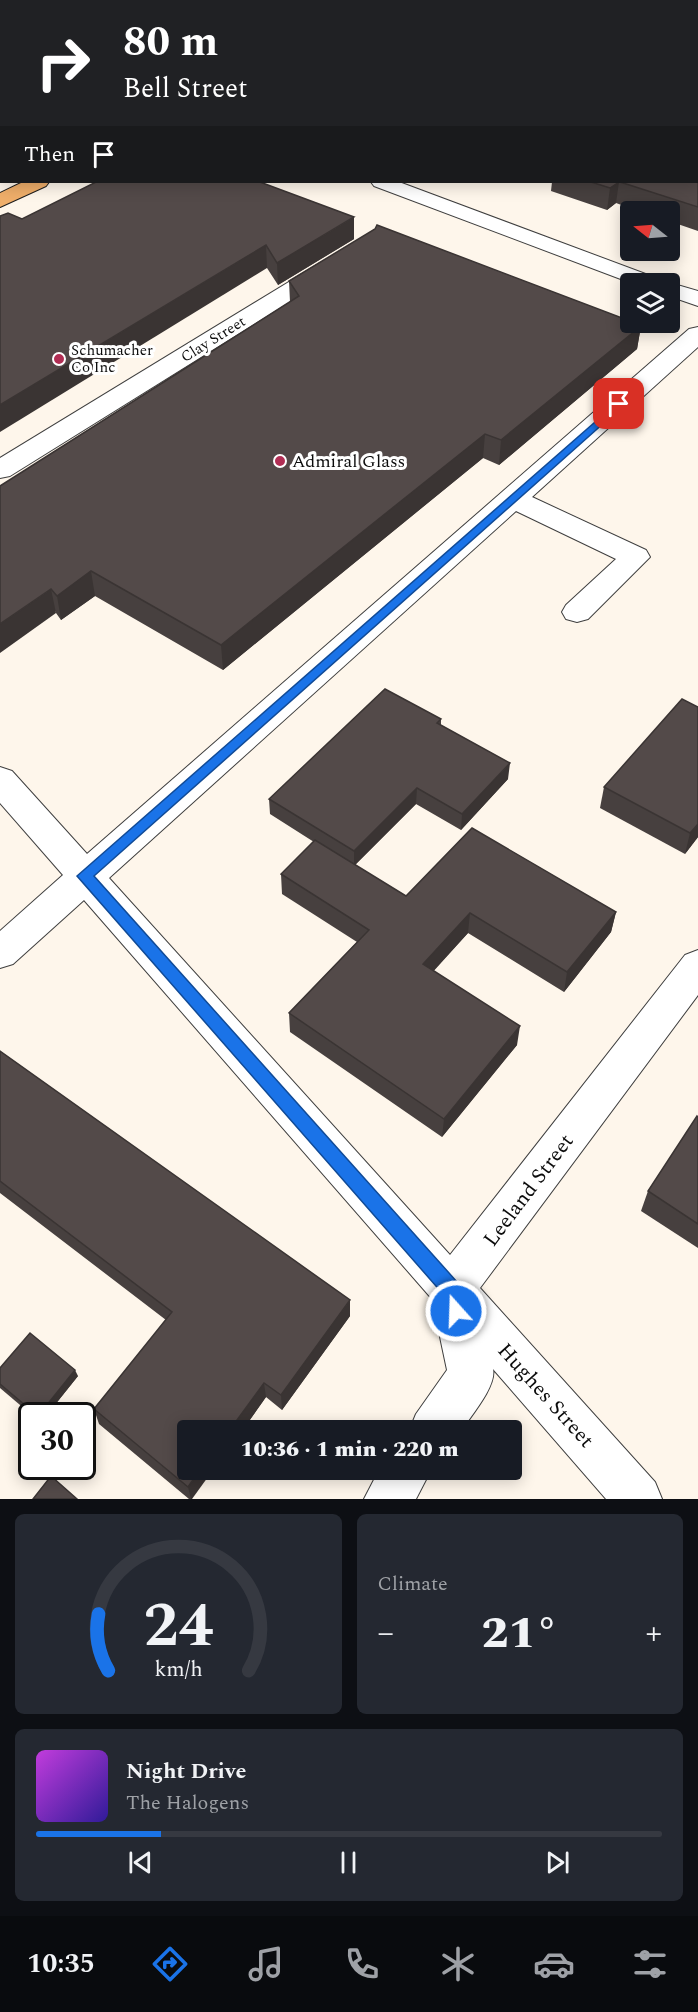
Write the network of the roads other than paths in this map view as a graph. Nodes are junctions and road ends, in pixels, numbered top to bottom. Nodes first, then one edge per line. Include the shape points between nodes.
1 (37, 183) edge
2 (384, 183) edge
3 (0, 201) edge
4 (345, 258) edge
5 (627, 273) edge
6 (680, 292) edge
7 (698, 299) edge
8 (698, 334) edge
9 (0, 470) edge
10 (512, 498) junction
11 (577, 612) dead end
12 (0, 780) edge
13 (85, 876) junction
14 (0, 953) edge
15 (698, 966) edge
16 (452, 1289) junction
17 (440, 1420) edge
18 (400, 1480) edge
19 (388, 1499) edge
20 (638, 1499) edge

1 - 3 main road
2 - 5 street
4 - 9 street, Clay Street
6 - 7 street
8 - 10 street
10 - 11 street via 636,557
10 - 13 street
12 - 13 street, Hughes Street
13 - 14 street
13 - 16 street, Hughes Street
15 - 16 street, Leeland Street
16 - 17 street via 471,1375
16 - 20 street, Hughes Street
18 - 19 street

